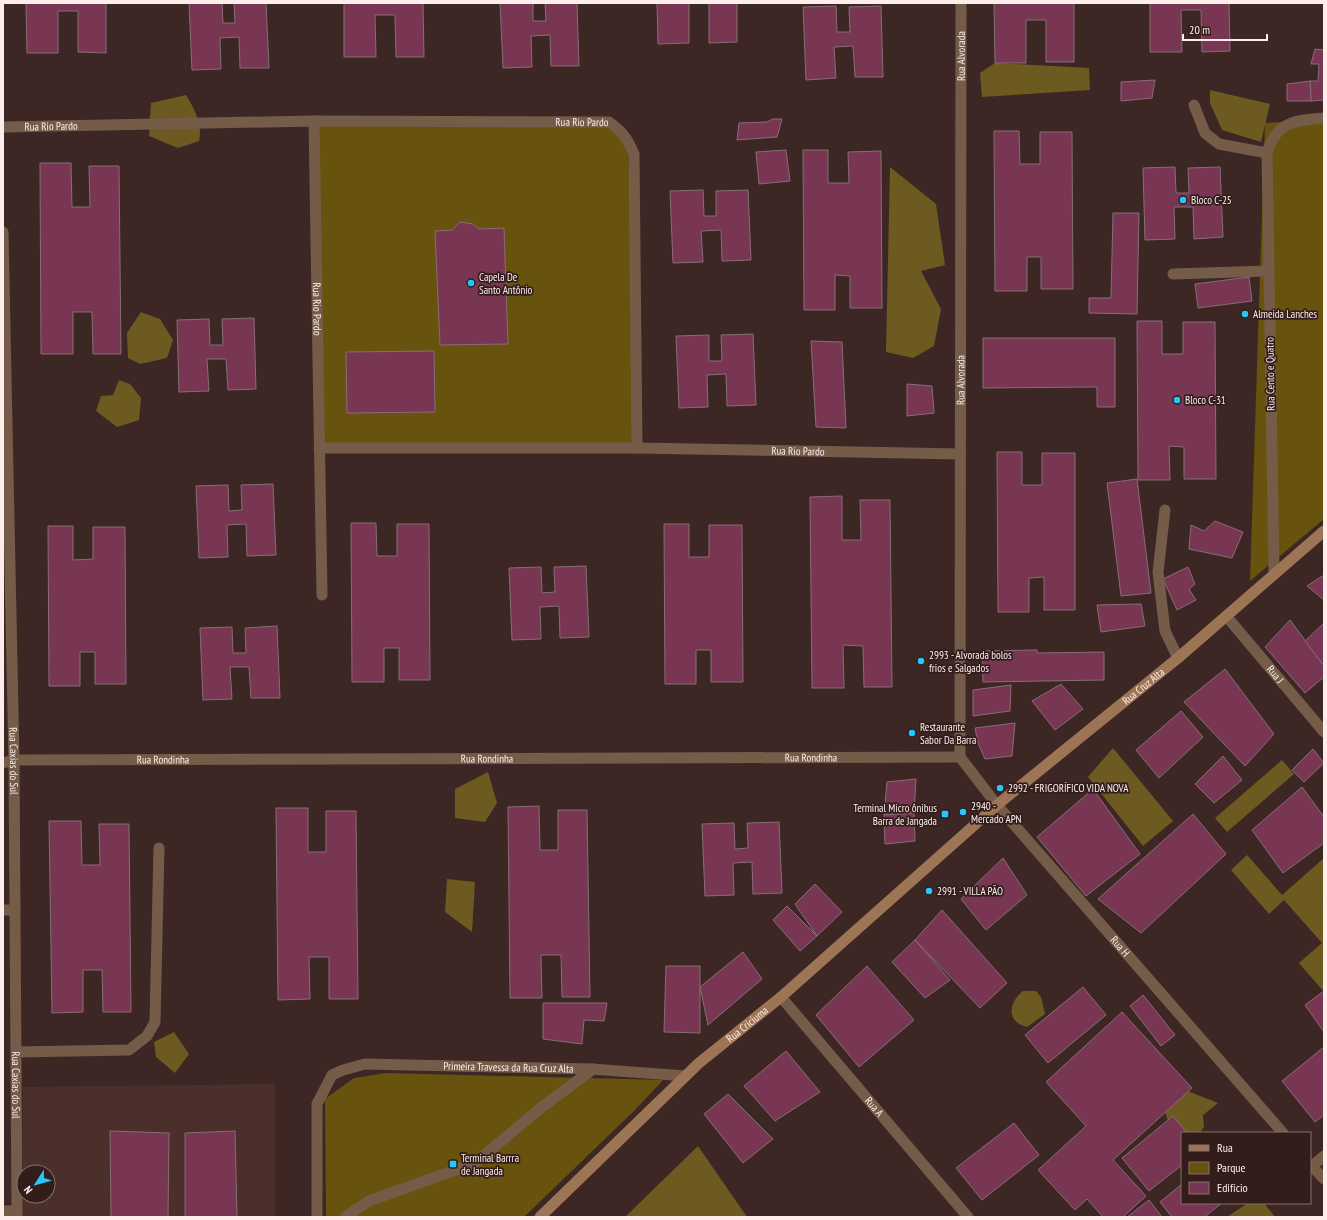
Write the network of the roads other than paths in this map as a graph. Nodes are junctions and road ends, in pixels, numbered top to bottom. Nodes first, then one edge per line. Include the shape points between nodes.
1 (961, 3) edge
2 (1194, 105) dead end
3 (1324, 118) edge
4 (314, 121) junction
5 (3, 127) edge
6 (1267, 153) junction
7 (3, 232) edge
8 (1268, 271) junction
9 (1173, 274) dead end
10 (4, 397) edge
11 (319, 448) junction
12 (636, 448) junction
13 (960, 454) junction
14 (1165, 510) dead end
15 (1324, 531) edge
16 (1274, 573) junction
17 (322, 595) dead end
18 (1227, 617) junction
19 (1178, 658) junction
20 (8, 710) edge
21 (1324, 732) edge
22 (960, 757) junction
23 (14, 760) junction
24 (3, 763) edge
25 (997, 805) junction
26 (960, 837) joint
27 (159, 848) dead end
28 (3, 910) edge
29 (15, 910) junction
30 (781, 997) junction
31 (16, 1052) junction
32 (593, 1069) junction
33 (686, 1076) junction
34 (1282, 1132) edge
35 (1324, 1156) edge
36 (1311, 1165) edge
37 (1324, 1179) edge
38 (3, 1211) edge
39 (17, 1214) edge
40 (317, 1217) edge
41 (345, 1217) edge
42 (540, 1217) edge
43 (968, 1217) edge

1 - 13 street, Rua Alvorada
2 - 6 street via 1206,133 1220,144
3 - 6 street, Rua Cento e Quatro via 1297,121 1282,128 1271,138
4 - 5 street, Rua Rio Pardo
4 - 11 street, Rua Rio Pardo
4 - 12 street, Rua Rio Pardo via 609,122 622,131 634,154
6 - 8 street, Rua Cento e Quatro
7 - 10 street, Rua Caxias do Sul
8 - 9 street
8 - 16 street, Rua Cento e Quatro
10 - 20 street, Rua Caxias do Sul
11 - 12 street, Rua Rio Pardo
11 - 17 street, Rua Rio Pardo
12 - 13 street, Rua Rio Pardo
13 - 22 street, Rua Alvorada
14 - 19 street via 1158,572 1166,631
15 - 16 main road, Rua Cruz Alta
16 - 18 main road, Rua Cruz Alta
18 - 19 main road, Rua Cruz Alta
18 - 21 street, Rua J
19 - 25 main road, Rua Cruz Alta
20 - 23 street, Rua Caxias do Sul
22 - 23 street, Rua Rondinha
22 - 25 street, Rua H
23 - 24 street, Rua Rondinha
23 - 29 street, Rua Caxias do Sul
25 - 26 main road, Rua Cruz Alta
25 - 34 street, Rua H
26 - 30 main road, Rua Criciuma
27 - 31 street via 155,1022 147,1036 129,1050
28 - 29 street
29 - 31 street, Rua Caxias do Sul
30 - 33 main road, Rua Criciuma
30 - 43 street, Rua A
31 - 39 street, Rua Caxias do Sul
32 - 33 street, Primeira Travessa da Rua Cruz Alta
32 - 40 street, Primeira Travessa da Rua Cruz Alta via 365,1064 332,1075 318,1104
32 - 41 street via 542,1107 475,1163 369,1201
33 - 42 main road, Rua Criciuma
35 - 36 street
36 - 37 street
38 - 39 street

